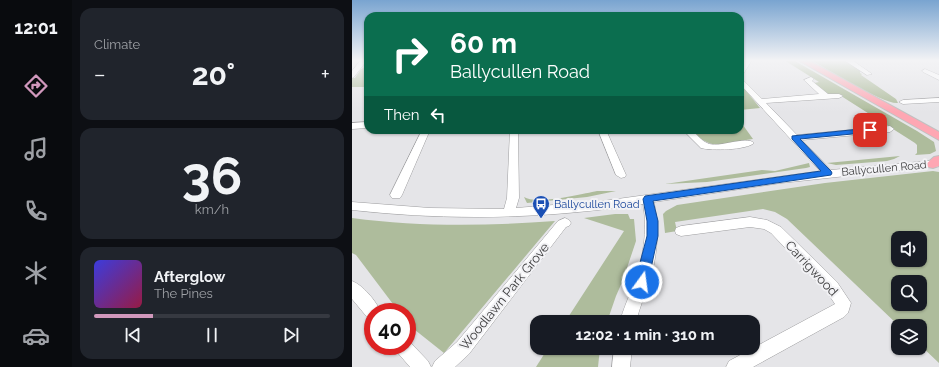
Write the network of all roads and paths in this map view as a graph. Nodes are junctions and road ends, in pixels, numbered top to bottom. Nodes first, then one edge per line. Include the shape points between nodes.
1 (832, 77) edge
2 (811, 79) dead end
3 (744, 84) edge
4 (826, 96) junction
5 (839, 96) dead end
6 (939, 100) edge
7 (760, 101) junction
8 (903, 102) dead end
9 (364, 125) edge
10 (352, 126) edge
11 (890, 129) dead end
12 (424, 134) edge
13 (514, 134) edge
14 (604, 134) edge
15 (691, 134) edge
16 (938, 137) edge
17 (794, 138) junction
18 (749, 143) dead end
19 (938, 163) edge
20 (828, 173) junction
21 (621, 175) dead end
22 (396, 195) dead end
23 (648, 199) junction
24 (352, 206) edge
25 (509, 213) junction
26 (565, 223) dead end
27 (681, 231) dead end
28 (352, 288) edge
29 (365, 303) edge
30 (630, 315) edge
31 (412, 355) edge
32 (623, 355) edge
33 (422, 367) edge
34 (442, 367) edge
35 (622, 367) edge
36 (735, 367) edge

1 - 16 main road
2 - 4 street via 807,80
3 - 7 street
4 - 5 street
4 - 7 street
6 - 8 street
7 - 17 street
9 - 10 street
11 - 17 street
12 - 22 street
13 - 25 street via 513,198
14 - 21 street
15 - 18 street via 704,146
17 - 20 street
19 - 20 street, Ballycullen Road
20 - 23 street, Ballycullen Road
23 - 25 street, Ballycullen Road
23 - 30 street via 653,236 642,282
24 - 25 street, Ballycullen Road via 447,214
26 - 34 street, Woodlawn Park Grove via 463,348
27 - 36 street, Carrigwood via 750,222 767,224 776,230 832,288 843,303 838,312
28 - 29 street
31 - 33 street
32 - 35 street

